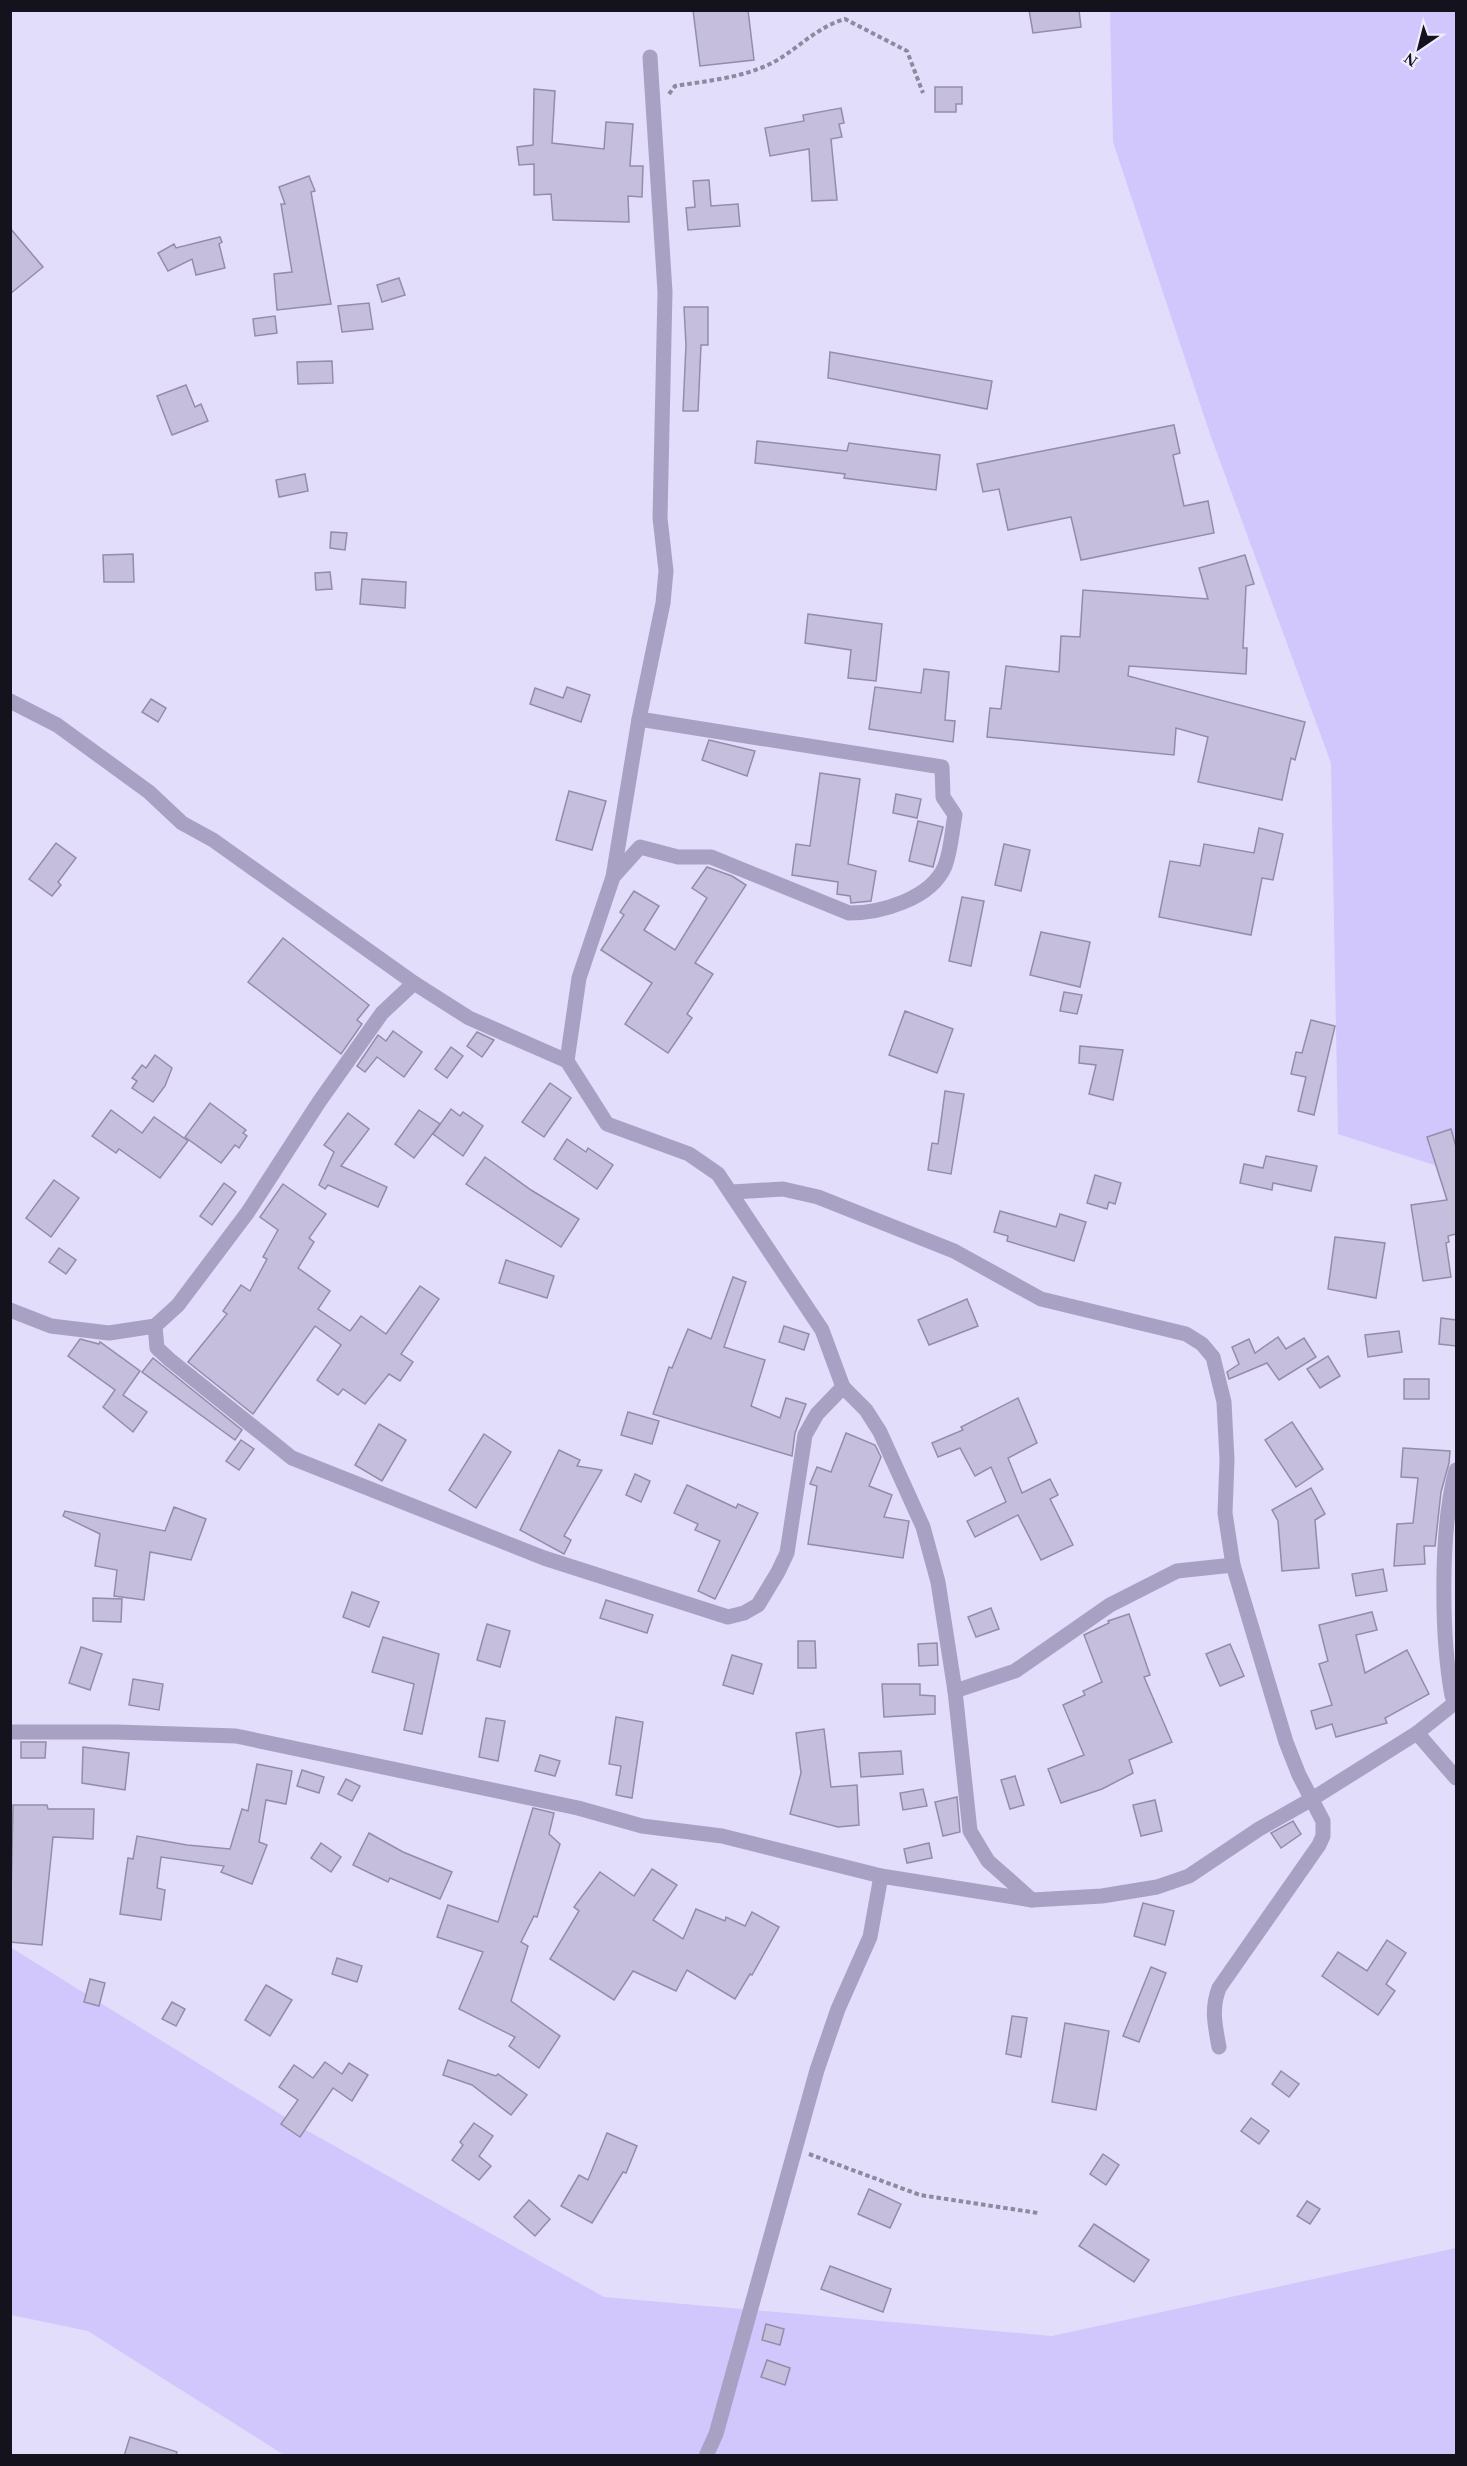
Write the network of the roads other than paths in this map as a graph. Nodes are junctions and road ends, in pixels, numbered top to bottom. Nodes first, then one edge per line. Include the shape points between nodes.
1 (650, 57) dead end
2 (10, 701) edge
3 (639, 719) junction
4 (612, 877) junction
5 (414, 983) junction
6 (567, 1061) junction
7 (732, 1192) junction
8 (10, 1310) edge
9 (155, 1326) junction
10 (843, 1387) junction
11 (1456, 1470) edge
12 (1452, 1522) edge
13 (1233, 1565) junction
14 (955, 1691) junction
15 (1456, 1701) edge
16 (10, 1732) edge
17 (1417, 1733) junction
18 (1456, 1778) edge
19 (1312, 1799) junction
20 (881, 1876) junction
21 (1032, 1900) junction
22 (1219, 2047) dead end
23 (706, 2456) edge

1 - 3 street via 665,292 660,518 666,571
2 - 5 street via 57,725 149,792 182,823 213,840
3 - 4 street
3 - 4 street via 942,767 943,797 956,815 944,867 927,887 903,903 869,913 849,913 711,857 678,857 640,847
4 - 6 street via 579,978
5 - 6 street via 469,1018
5 - 9 street via 382,1013 248,1212 178,1305
6 - 7 street via 607,1124 689,1154 718,1174
7 - 10 street via 822,1330
7 - 13 street via 783,1189 818,1197 954,1251 1041,1299 1186,1334 1202,1344 1213,1357 1224,1402 1225,1513
8 - 9 street via 51,1326 109,1333
9 - 10 street via 157,1348 292,1458 544,1558 728,1617 758,1605 778,1572 787,1553 805,1435 817,1414
10 - 14 street via 866,1410 880,1432 923,1527 938,1582
11 - 12 street
12 - 15 street via 1444,1603 1448,1671
13 - 14 street via 1177,1570 1110,1605 1015,1671
13 - 19 street via 1286,1742
14 - 21 street via 970,1831 988,1861
15 - 17 street
16 - 20 street via 236,1736 578,1808 642,1826 722,1836
17 - 18 street
17 - 19 street
19 - 21 street via 1189,1876 1157,1887 1102,1896
19 - 22 street via 1323,1821 1323,1836 1219,1988 1213,2014
20 - 21 street
20 - 23 street via 870,1937 817,2070 716,2434

